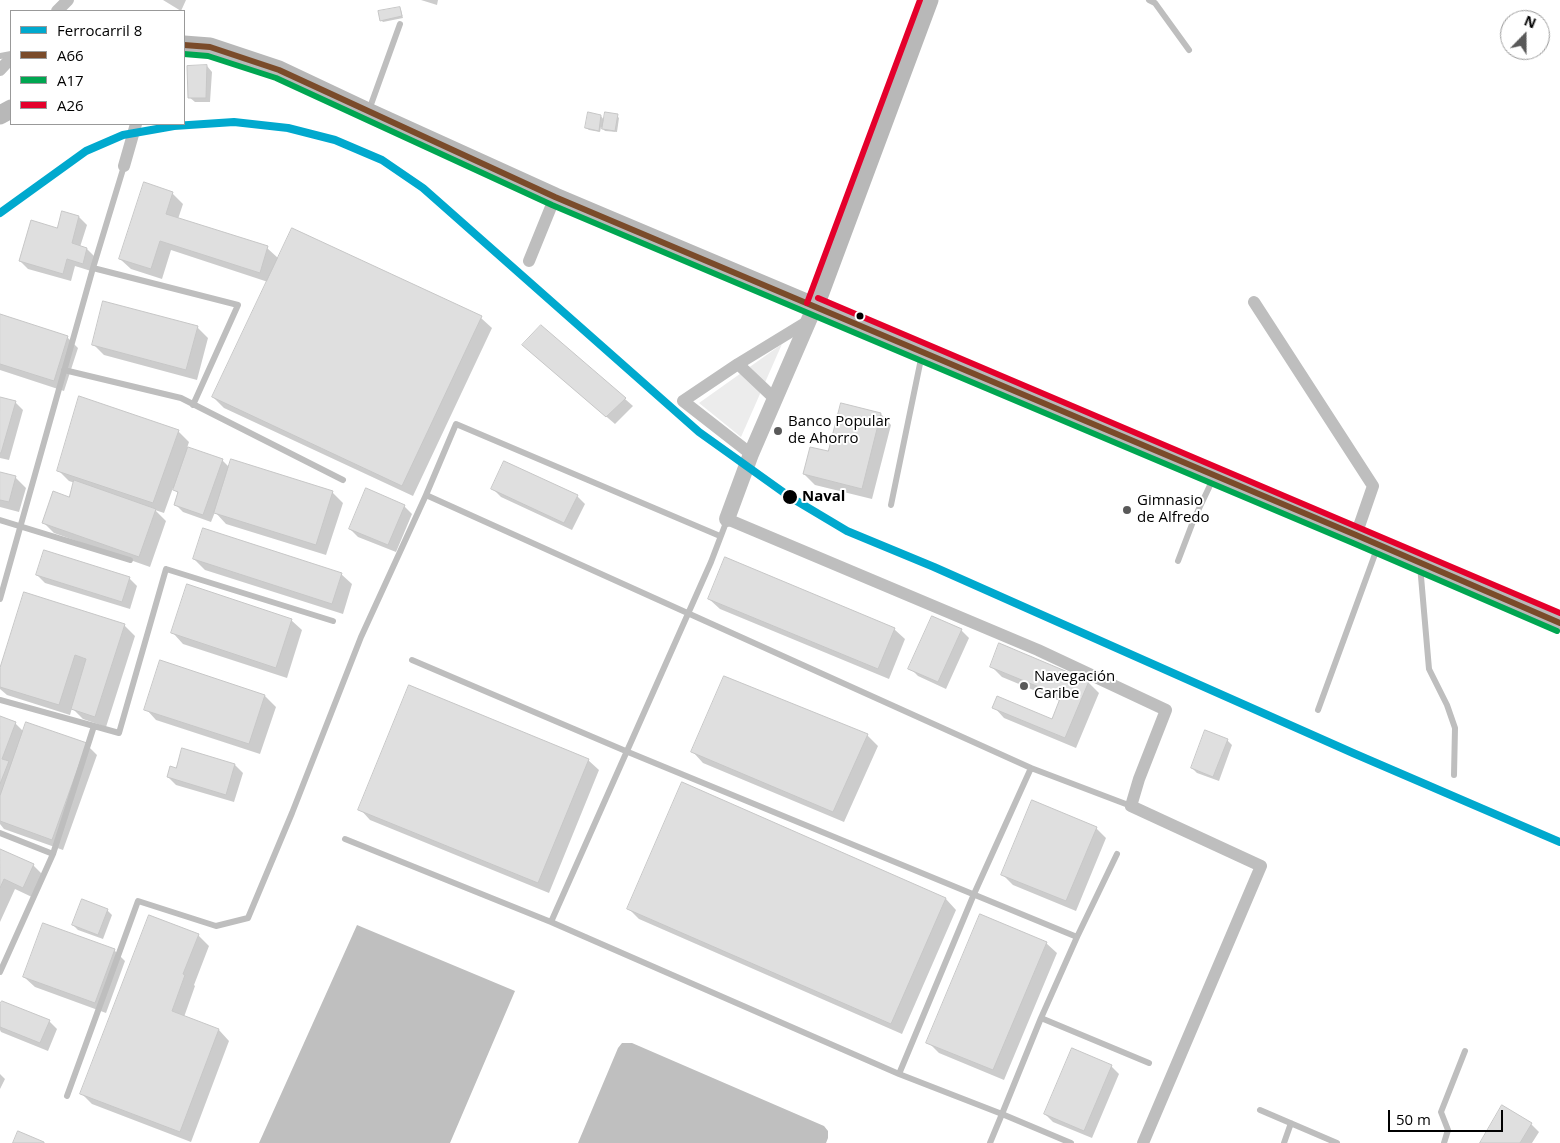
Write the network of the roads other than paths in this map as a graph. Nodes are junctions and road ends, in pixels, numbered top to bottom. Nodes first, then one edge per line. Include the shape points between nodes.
1 (68, 0) edge
2 (929, 0) edge
3 (1149, 0) edge
4 (58, 10) edge
5 (400, 24) dead end
6 (185, 45) edge
7 (1189, 50) dead end
8 (10, 59) edge
9 (0, 70) edge
10 (368, 112) junction
11 (136, 125) edge
12 (124, 166) joint
13 (554, 197) junction
14 (529, 261) dead end
15 (93, 268) junction
16 (1254, 302) dead end
17 (812, 313) junction
18 (922, 352) junction
19 (738, 364) junction
20 (64, 370) junction
21 (775, 399) junction
22 (193, 405) junction
23 (751, 454) junction
24 (1214, 476) junction
25 (343, 480) dead end
26 (426, 495) junction
27 (891, 505) dead end
28 (727, 519) junction
29 (0, 520) edge
30 (20, 527) junction
31 (1356, 535) junction
32 (720, 536) junction
33 (1378, 545) junction
34 (130, 560) dead end
35 (1178, 561) dead end
36 (1420, 563) junction
37 (0, 599) edge
38 (687, 613) junction
39 (333, 621) dead end
40 (1560, 623) edge
41 (412, 660) dead end
42 (0, 700) edge
43 (1318, 710) dead end
44 (94, 726) junction
45 (628, 752) junction
46 (1031, 768) junction
47 (1454, 775) dead end
48 (1130, 806) junction
49 (0, 833) edge
50 (345, 839) dead end
51 (53, 854) junction
52 (1117, 854) dead end
53 (974, 894) junction
54 (551, 922) junction
55 (1077, 937) junction
56 (1, 969) edge
57 (1041, 1018) junction
58 (1465, 1052) dead end
59 (1149, 1064) dead end
60 (899, 1074) junction
61 (67, 1096) dead end
62 (1260, 1110) dead end
63 (1002, 1114) junction
64 (1291, 1123) junction
65 (990, 1143) edge
66 (1071, 1143) edge
67 (1143, 1143) edge
68 (1284, 1143) edge
69 (1337, 1143) edge
70 (1444, 1143) edge

1 - 4 street
2 - 17 main road
3 - 7 lane via 1155,3
5 - 10 lane
6 - 10 main road via 210,46 278,70
8 - 9 street
10 - 13 main road
11 - 12 street
12 - 15 lane
13 - 14 street
13 - 17 main road
15 - 20 lane
15 - 22 lane via 238,305
16 - 31 street via 1373,486
17 - 18 main road
17 - 19 street
17 - 21 street
18 - 24 main road
18 - 27 lane
19 - 21 street
19 - 23 street via 683,402
20 - 22 lane via 180,398
20 - 30 lane
21 - 23 street
22 - 25 lane
23 - 28 street
24 - 31 main road
24 - 35 lane
26 - 32 lane via 456,424
26 - 38 lane
26 - 61 lane via 361,637 248,918 216,926 138,901
28 - 32 lane
28 - 48 street via 1038,650 1166,710
29 - 30 lane
30 - 34 lane
30 - 37 lane
31 - 33 main road
32 - 38 lane
33 - 36 main road
33 - 43 lane
36 - 40 main road
36 - 47 lane via 1430,669 1455,728
38 - 45 lane
38 - 46 lane
39 - 44 lane via 166,569 119,733
41 - 45 lane
42 - 44 lane
44 - 51 lane
45 - 53 lane
45 - 54 lane
46 - 48 lane
46 - 53 lane
48 - 67 street via 1261,866
49 - 51 lane
50 - 54 lane
51 - 56 lane
52 - 55 lane
53 - 55 lane
53 - 60 lane
54 - 60 lane
55 - 57 lane
57 - 59 lane
57 - 63 lane
58 - 70 lane via 1441,1112 1448,1130
60 - 63 lane
62 - 64 lane
63 - 65 lane
63 - 66 lane
64 - 68 lane
64 - 69 lane

